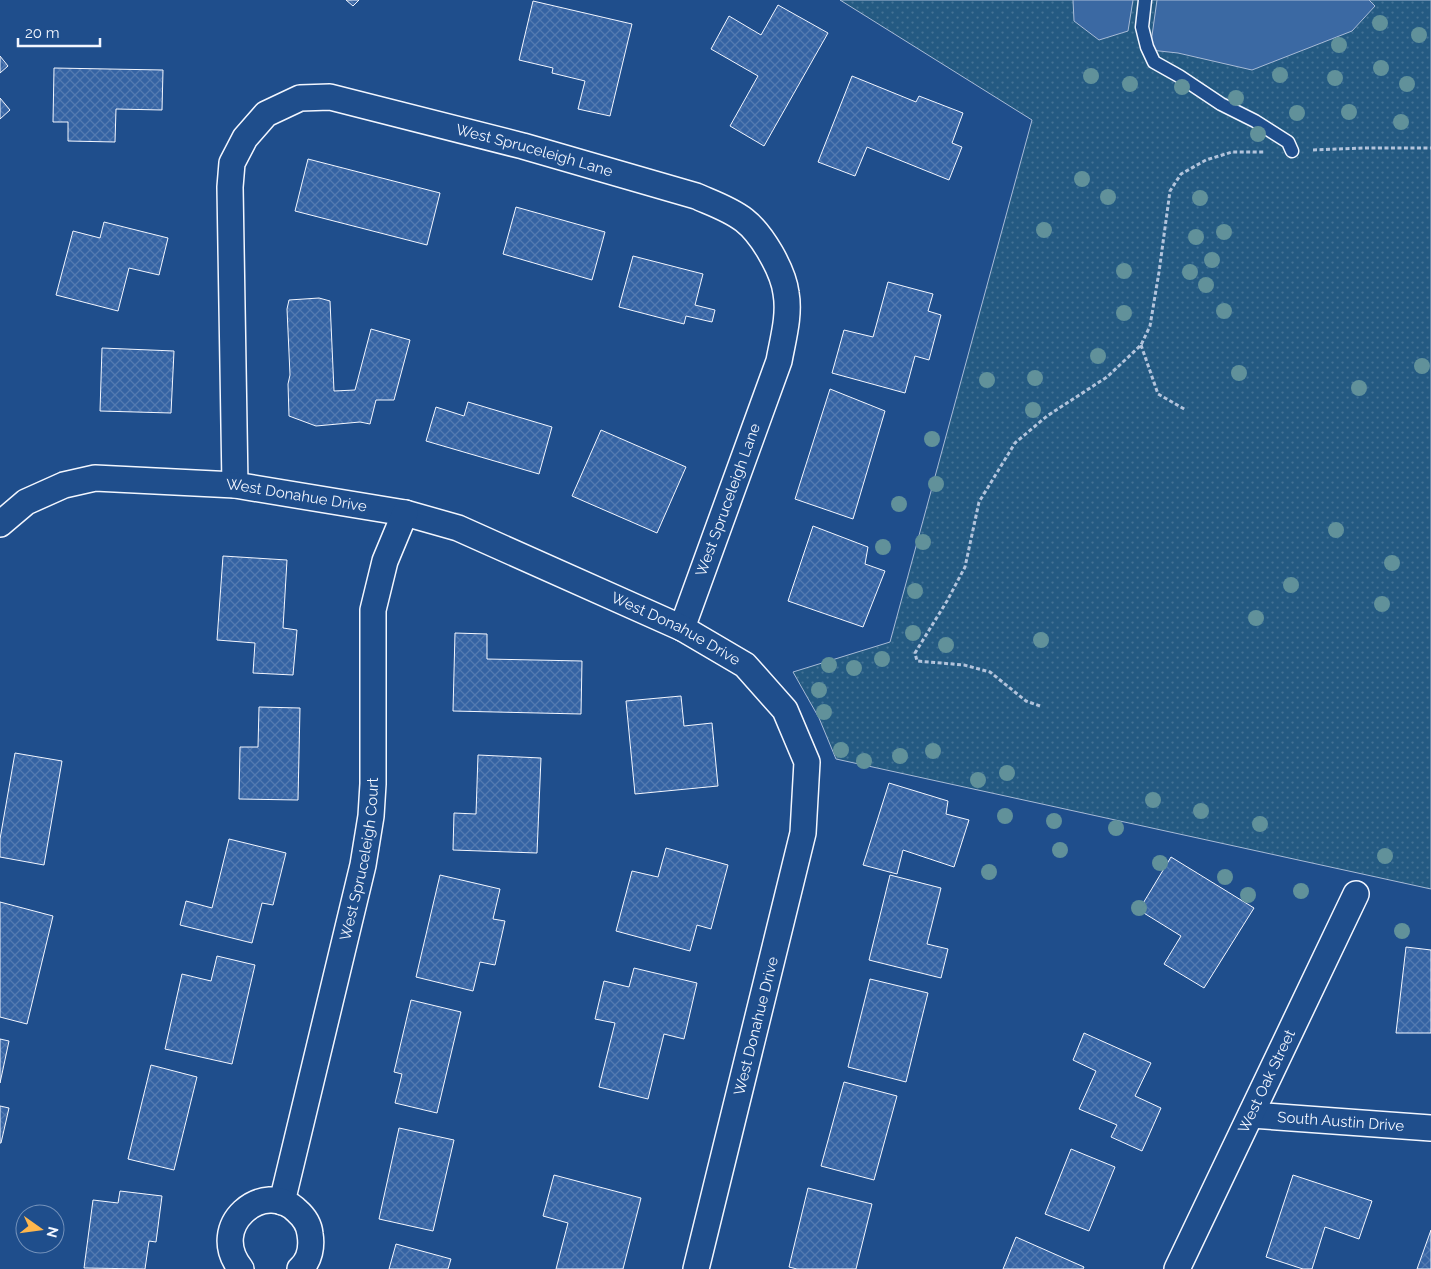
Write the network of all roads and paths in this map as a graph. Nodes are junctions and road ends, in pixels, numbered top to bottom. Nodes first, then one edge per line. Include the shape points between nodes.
1 (1144, 0) edge
2 (1431, 148) edge
3 (1292, 151) junction
4 (1141, 345) junction
5 (1186, 410) dead end
6 (235, 486) junction
7 (405, 513) junction
8 (0, 524) edge
9 (682, 628) junction
10 (1040, 706) dead end
11 (1356, 894) dead end
12 (1251, 1115) junction
13 (1431, 1128) edge
14 (282, 1202) junction
15 (241, 1269) edge
16 (300, 1269) edge
17 (696, 1269) edge
18 (1177, 1269) edge

1 - 3 lane via 1142,27 1154,62 1288,142
2 - 3 path
3 - 4 path via 1232,152 1206,160 1181,174 1170,191 1150,326
4 - 5 path via 1158,394
4 - 10 path via 1107,377 1047,416 1015,443 980,502 965,567 915,653 917,661 964,665 990,672 1026,702
6 - 7 street, West Donahue Drive
6 - 8 street, West Donahue Drive via 95,478 64,485 26,502
6 - 9 street, West Spruceleigh Lane via 232,163 245,138 266,114 300,98 330,97 523,146 696,196 745,221 766,245 779,268 786,293 786,328 779,361
7 - 9 street, West Donahue Drive via 458,528
7 - 14 street, West Spruceleigh Court via 386,561 373,610 371,816
9 - 17 street, West Donahue Drive via 745,664 785,710 807,762 803,833
11 - 12 street, West Oak Street
12 - 13 street, South Austin Drive
12 - 18 street, West Oak Street
14 - 15 street via 268,1200 255,1204 243,1211 235,1222 230,1248
14 - 16 street via 294,1208 309,1228 310,1255

